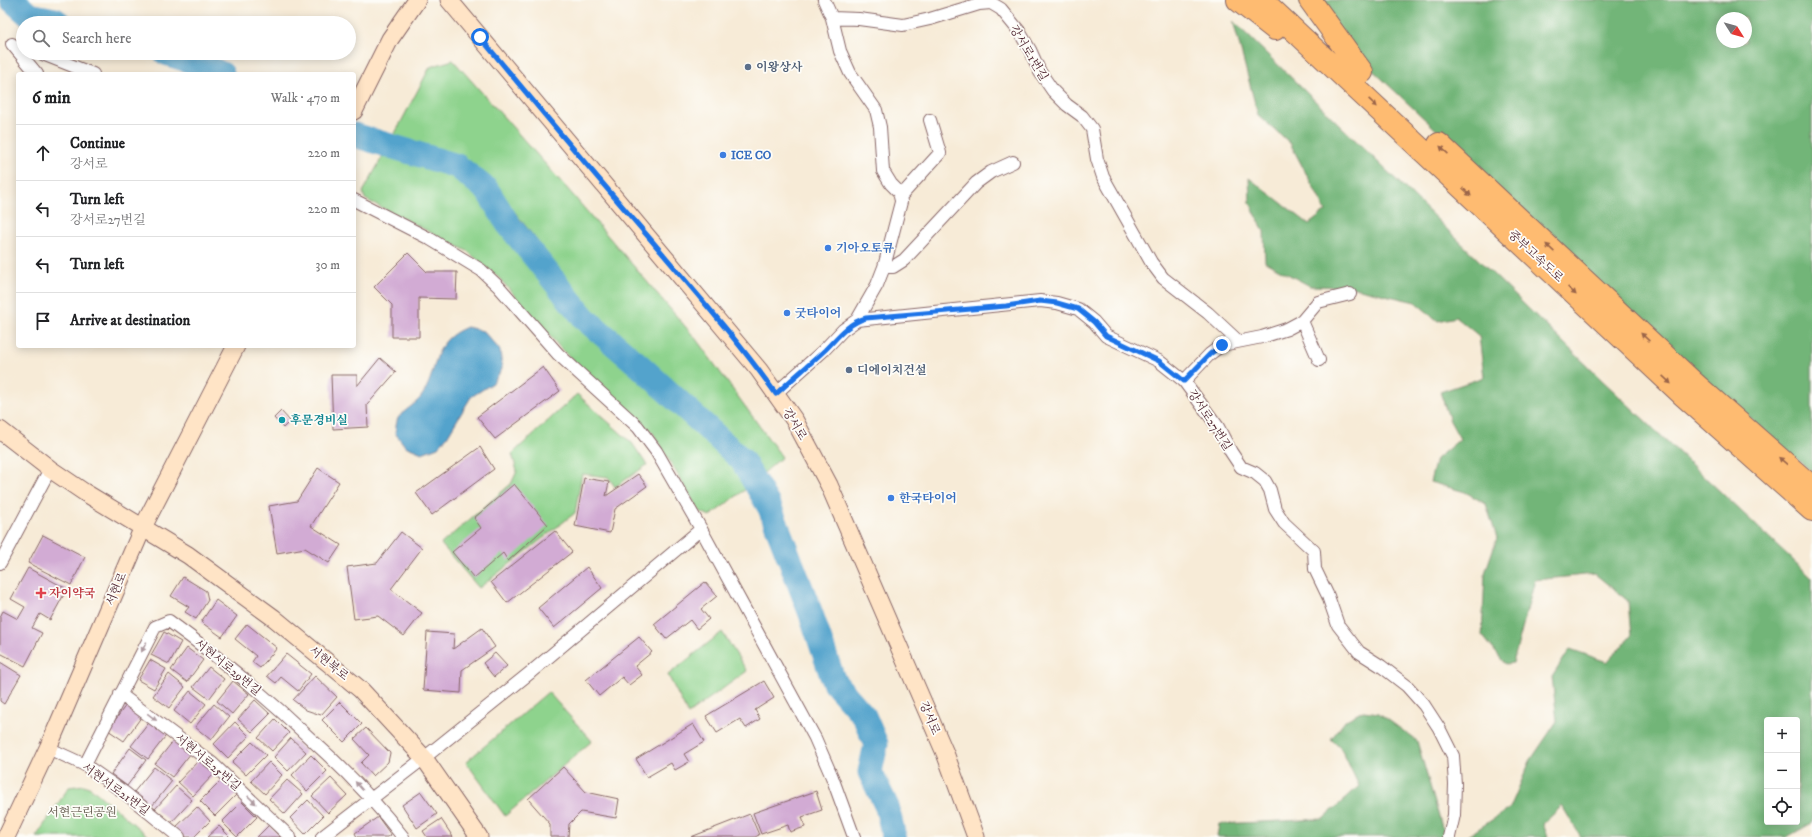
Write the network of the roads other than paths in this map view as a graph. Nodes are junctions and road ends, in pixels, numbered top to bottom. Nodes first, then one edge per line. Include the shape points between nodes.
1 (417, 0) edge
2 (449, 0) edge
3 (824, 0) edge
4 (1238, 0) edge
5 (1262, 0) edge
6 (1285, 0) edge
7 (1310, 0) edge
8 (990, 2) edge
9 (832, 18) junction
10 (25, 60) edge
11 (58, 60) edge
12 (35, 72) edge
13 (88, 72) edge
14 (1356, 78) junction
15 (356, 107) edge
16 (930, 120) dead end
17 (1012, 162) dead end
18 (900, 197) junction
19 (356, 201) edge
20 (884, 267) junction
21 (1350, 294) dead end
22 (857, 320) junction
23 (1302, 321) junction
24 (1238, 341) junction
25 (235, 348) edge
26 (1319, 360) dead end
27 (1184, 381) junction
28 (776, 394) junction
29 (0, 430) edge
30 (50, 469) junction
31 (1812, 487) edge
32 (1812, 510) edge
33 (143, 527) junction
34 (701, 529) junction
35 (0, 563) edge
36 (120, 694) junction
37 (48, 748) junction
38 (424, 758) junction
39 (85, 765) junction
40 (370, 799) junction
41 (6, 837) edge
42 (179, 837) edge
43 (290, 837) edge
44 (322, 837) edge
45 (403, 837) edge
46 (479, 837) edge
47 (854, 837) edge
48 (976, 837) edge
49 (1449, 837) edge

1 - 15 street via 390,39
2 - 28 street, 강서로 via 693,290
3 - 9 street
4 - 14 highway via 1266,22
5 - 14 highway, 중부고속도로
6 - 14 highway, 중부고속도로
7 - 14 highway
8 - 9 street, 강서로1번길 via 904,25
8 - 24 street, 강서로1번길 via 1001,9 1019,31 1040,72 1053,90 1082,116 1092,129 1103,177 1151,262 1163,278 1208,313
9 - 18 street via 840,51 850,73 876,110 880,127 882,172 900,193
10 - 12 street
11 - 13 street
31 -> 14 highway, 중부고속도로
14 -> 32 highway, 중부고속도로 via 1683,395
16 - 18 street via 940,153
17 - 20 street via 976,183 904,260 893,267
18 - 20 street via 901,202
19 - 34 street via 430,239 481,270 499,287 558,354 638,428 656,451
20 - 22 street
21 - 23 street via 1318,302
22 - 27 street, 강서로27번길 via 1040,301 1057,303 1078,309 1106,336 1159,361
22 - 28 street
23 - 24 street via 1262,337
23 - 26 street
24 - 27 street via 1222,345
25 - 33 street, 서현로
27 - 49 street, 강서로27번길 via 1218,427 1241,466 1265,481 1275,510 1284,524 1314,551 1315,568 1338,625 1348,639 1359,652 1407,686 1424,705 1439,728 1453,756 1454,815
28 - 48 street, 강서로 via 795,422 829,485 945,753
29 - 30 street, 서현북로
30 - 33 street, 서현북로
30 - 35 street
33 - 37 street, 서현로
33 - 38 street, 서현북로 via 188,555 321,656 361,690
34 - 38 street
34 - 47 street via 815,738
36 - 39 street, 서현서로29번길
40 -> 36 street, 서현서로29번길 via 351,777 292,721 241,676 169,621 154,626
36 -> 43 street, 서현서로25번길 via 212,763
37 - 39 street, 서현서로21번길
37 - 41 street, 서현로
38 - 40 street
38 - 46 street, 서현북로
39 - 42 street, 서현서로21번길 via 125,793
40 - 44 street
40 - 45 street, 서현서로29번길

